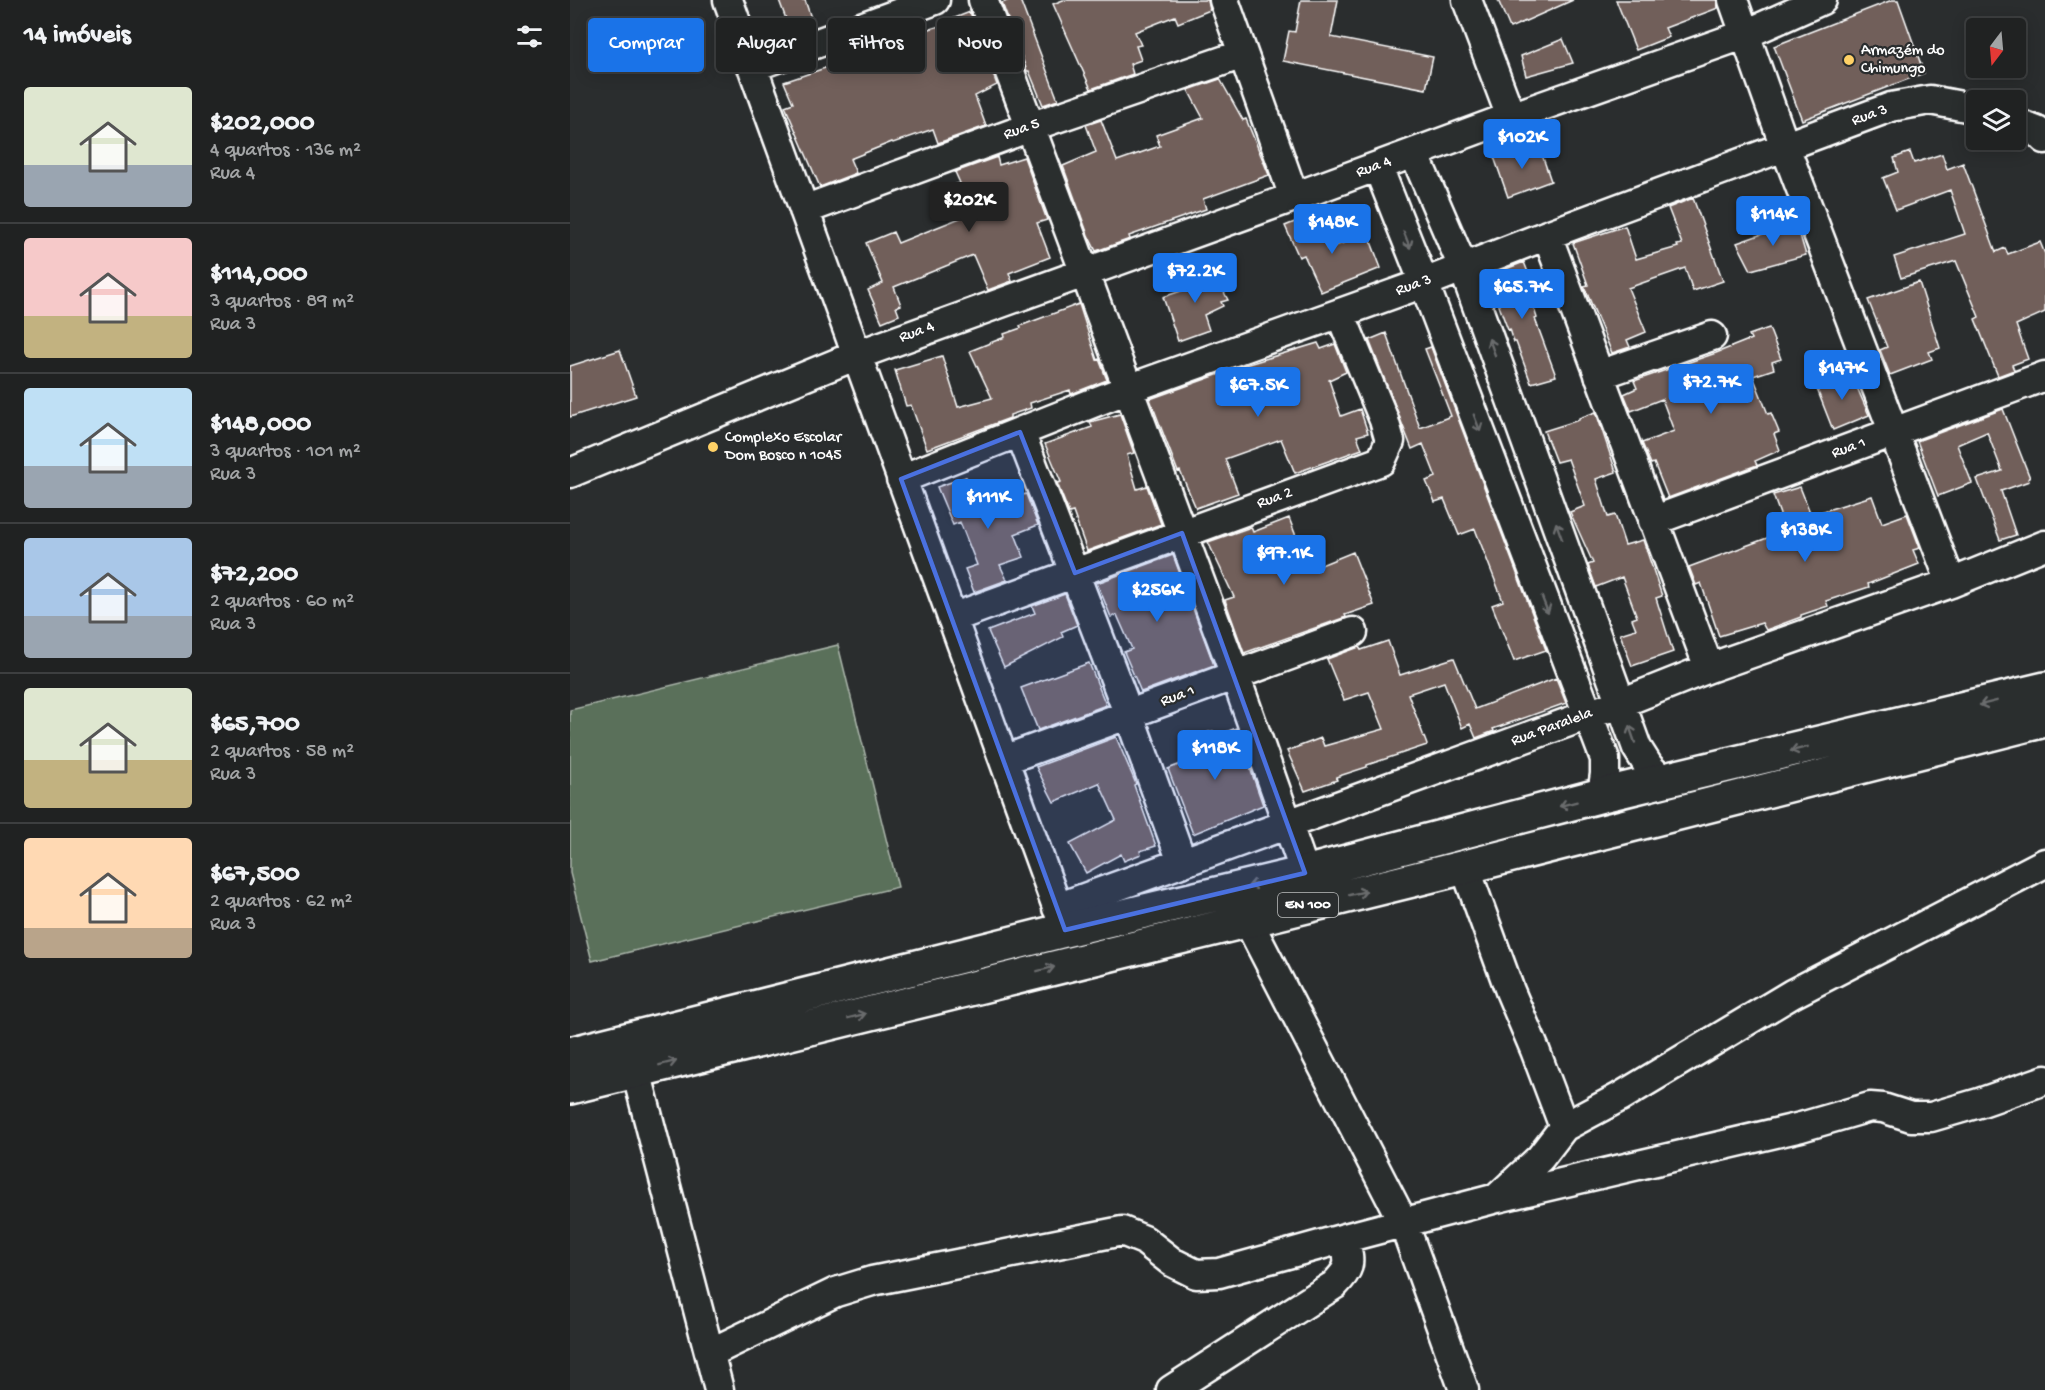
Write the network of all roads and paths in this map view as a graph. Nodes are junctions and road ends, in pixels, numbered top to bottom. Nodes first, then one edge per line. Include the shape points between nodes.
1 (728, 0) edge
2 (935, 0) edge
3 (983, 0) edge
4 (1224, 0) edge
5 (1467, 0) edge
6 (1733, 0) edge
7 (1822, 0) edge
8 (734, 18) edge
9 (1746, 34) junction
10 (816, 44) edge
11 (1243, 54) junction
12 (754, 72) edge
13 (1966, 107) edge
14 (1511, 117) junction
15 (1030, 127) junction
16 (2026, 127) edge
17 (2045, 139) edge
18 (1785, 147) junction
19 (1414, 153) junction
20 (1378, 167) junction
21 (1294, 197) junction
22 (804, 210) junction
23 (1547, 235) junction
24 (1463, 267) junction
25 (1084, 273) junction
26 (1424, 283) junction
27 (1340, 313) junction
28 (1712, 336) dead end
29 (857, 355) junction
30 (1599, 375) junction
31 (2045, 376) edge
32 (1128, 389) junction
33 (1020, 432) junction
34 (1894, 432) junction
35 (570, 473) edge
36 (902, 478) junction
37 (1653, 521) junction
38 (1182, 533) junction
39 (2045, 545) edge
40 (1075, 573) junction
41 (1951, 583) junction
42 (952, 618) junction
43 (1353, 632) dead end
44 (1709, 668) junction
45 (1235, 675) junction
46 (2045, 689) edge
47 (1621, 703) junction
48 (1129, 715) junction
49 (1587, 715) junction
50 (2045, 720) edge
51 (1004, 760) junction
52 (1664, 782) junction
53 (1602, 795) junction
54 (1288, 824) junction
55 (1182, 862) junction
56 (2045, 863) edge
57 (1465, 867) junction
58 (1305, 873) junction
59 (1061, 919) junction
60 (1248, 919) junction
61 (570, 1054) edge
62 (636, 1071) junction
63 (2045, 1080) edge
64 (570, 1086) edge
65 (1564, 1127) junction
66 (1497, 1198) junction
67 (1404, 1224) junction
68 (1345, 1238) junction
69 (710, 1353) junction
70 (719, 1390) edge
71 (1171, 1390) edge
72 (1464, 1390) edge

1 - 8 street
2 - 10 street
3 - 15 street
4 - 11 street
5 - 14 street
6 - 9 street
7 - 9 street, Rua 4
9 - 14 street, Rua 4
9 - 18 street
11 - 15 street, Rua 5
11 - 21 street
12 - 22 street
13 - 18 street, Rua 3 via 1930,100 1891,107
14 - 19 street, Rua 4
15 - 22 street, Rua 5
15 - 25 street
16 - 17 street
18 - 23 street, Rua 3
18 - 34 street
19 - 20 street, Rua 4
19 - 24 street
20 - 21 street, Rua 4
20 -> 26 street
21 - 25 street, Rua 4
22 - 29 street
23 - 24 street, Rua 3
23 - 30 street
24 - 26 street, Rua 3
47 -> 24 street
25 - 29 street, Rua 4
25 - 32 street
26 - 27 street, Rua 3
26 -> 49 street
27 - 32 street, Rua 3
27 - 38 street, Rua 2 via 1390,441 1381,461
28 - 30 street
29 - 35 street, Rua 4
29 - 36 street
30 - 37 street
31 - 34 street, Rua 1
32 - 33 street, Rua 3
32 - 38 street
33 - 36 street, Rua 3
33 - 40 street
34 - 37 street, Rua 1
34 - 41 street
36 - 42 street
37 - 44 street
38 - 40 street, Rua 2
38 - 45 street
39 - 41 street, Rua Paralela
40 - 42 street, Rua 2
40 - 48 street
41 - 44 street, Rua Paralela
42 - 51 street
43 - 45 street, Rua 1
44 - 47 street, Rua Paralela
45 - 48 street, Rua 1
45 - 54 street
46 -> 52 main road, EN 100
47 - 49 street, Rua Paralela
52 -> 47 street via 1637,748
48 - 51 street, Rua 1
48 - 55 street
49 - 53 street via 1605,759
49 - 54 street, Rua Paralela
50 - 57 main road, EN 100
51 - 59 street
52 - 53 main road, EN 100
53 -> 58 main road, EN 100
54 - 55 street, Rua Paralela
54 - 58 street
55 - 59 street, Rua Paralela
56 - 65 street via 1792,994
60 -> 57 main road, EN 100
57 - 65 street
58 -> 59 main road, EN 100
59 - 61 main road, EN 100
62 -> 60 main road, EN 100
60 - 67 street
62 - 64 main road, EN 100
62 - 69 street
63 - 66 street via 1930,1117 1911,1117 1870,1107
65 - 66 street via 1540,1158
66 - 67 street
67 - 68 street
67 - 72 street
68 - 69 street via 1219,1273 1196,1274 1172,1262 1144,1240 1122,1231 1092,1236 872,1281 836,1292
68 - 71 street via 1349,1263 1334,1285
69 - 70 street

